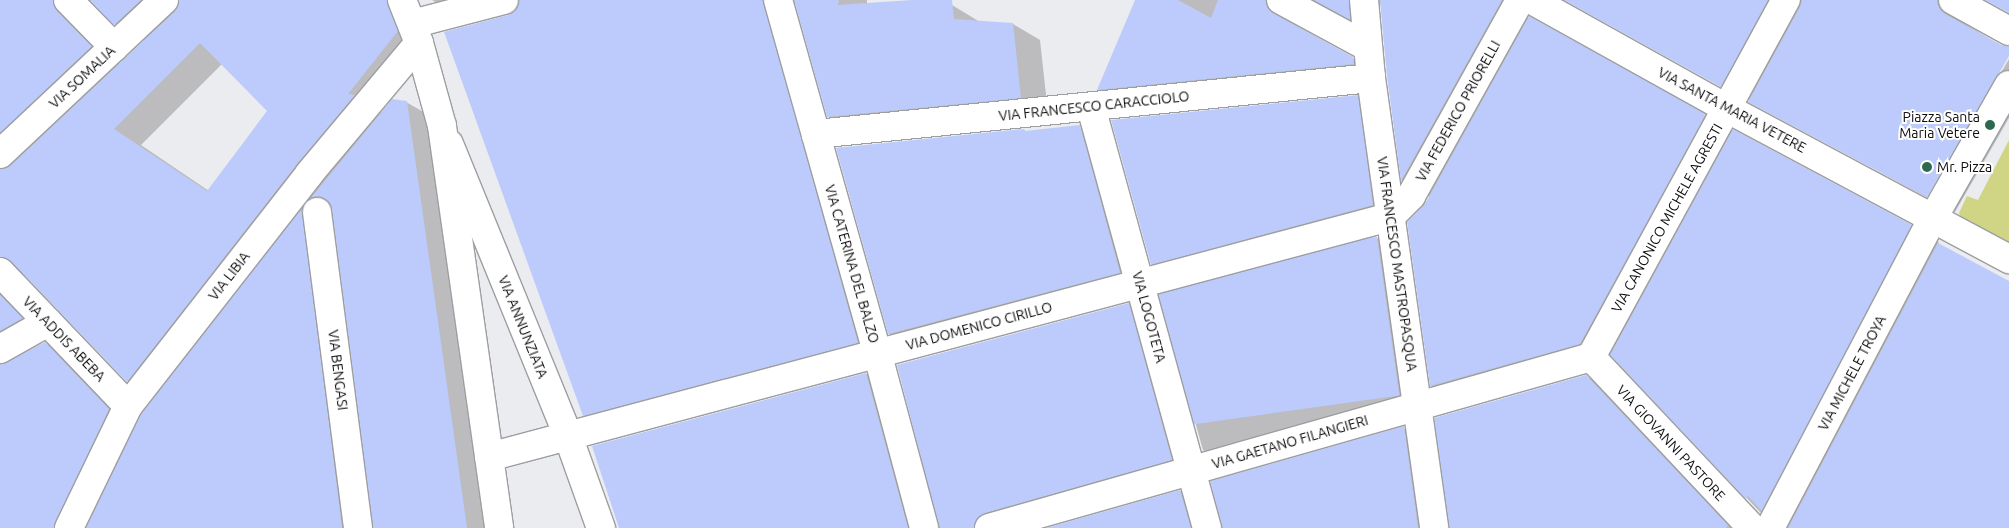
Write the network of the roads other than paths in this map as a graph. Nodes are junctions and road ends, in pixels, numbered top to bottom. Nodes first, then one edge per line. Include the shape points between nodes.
1 (68, 0) edge
2 (164, 0) edge
3 (504, 0) edge
4 (778, 0) edge
5 (1281, 0) edge
6 (1364, 0) edge
7 (1520, 0) edge
8 (1532, 0) edge
9 (1786, 0) edge
10 (1953, 0) edge
11 (411, 23) edge
12 (2009, 31) edge
13 (114, 47) junction
14 (1368, 47) junction
15 (1371, 78) junction
16 (2009, 85) edge
17 (1091, 107) junction
18 (1728, 109) junction
19 (442, 126) junction
20 (816, 134) junction
21 (0, 154) edge
22 (317, 212) dead end
23 (1390, 217) junction
24 (1934, 218) junction
25 (2009, 259) edge
26 (0, 272) edge
27 (1140, 283) junction
28 (48, 322) junction
29 (0, 349) edge
30 (877, 352) junction
31 (1591, 357) junction
32 (128, 406) junction
33 (1417, 406) junction
34 (568, 436) junction
35 (489, 457) junction
36 (1190, 470) junction
37 (69, 528) edge
38 (358, 528) edge
39 (499, 528) edge
40 (601, 528) edge
41 (924, 528) edge
42 (989, 528) edge
43 (1207, 528) edge
44 (1434, 528) edge
45 (1752, 528) edge
46 (1770, 528) edge

1 - 13 street
2 - 13 street, VIA SOMALIA
3 - 11 street
4 - 20 street, VIA CATERINA DEL BALZO
5 - 14 street
6 - 14 street, VIA FRANCESCO MASTROPASQUA
7 - 23 street, VIA FEDERICO PRIORELLI via 1411,196
8 - 18 street, VIA SANTA MARIA VETERE
9 - 18 street, VIA CANONICO MICHELE AGRESTI
10 - 12 street
11 - 19 street, VIA ANNUNZIATA
11 - 32 street, VIA LIBIA via 309,174
13 - 21 street, VIA SOMALIA
14 - 15 street, VIA FRANCESCO MASTROPASQUA
15 - 17 street, VIA FRANCESCO CARACCIOLO
15 - 23 street, VIA FRANCESCO MASTROPASQUA
16 - 24 street
17 - 20 street, VIA FRANCESCO CARACCIOLO
17 - 27 street, VIA LOGOTETA
18 - 24 street, VIA SANTA MARIA VETERE
18 - 31 street, VIA CANONICO MICHELE AGRESTI
19 - 34 street, VIA ANNUNZIATA
19 - 35 street, VIA ANNUNZIATA
20 - 30 street, VIA CATERINA DEL BALZO
22 - 38 street, VIA BENGASI
23 - 27 street, VIA DOMENICO CIRILLO
23 - 33 street, VIA FRANCESCO MASTROPASQUA
24 - 25 street
24 - 46 street, VIA MICHELE TROYA
26 - 28 street, VIA ADDIS ABEBA
27 - 30 street, VIA DOMENICO CIRILLO
27 - 36 street, VIA LOGOTETA
28 - 29 street
28 - 32 street, VIA ADDIS ABEBA
30 - 34 street, VIA DOMENICO CIRILLO
30 - 41 street, VIA CATERINA DEL BALZO
31 - 33 street, VIA GAETANO FILANGIERI
31 - 45 street, VIA GIOVANNI PASTORE
32 - 37 street, VIA LIBIA
33 - 36 street, VIA GAETANO FILANGIERI
33 - 44 street, VIA FRANCESCO MASTROPASQUA
34 - 35 street, VIA DOMENICO CIRILLO
34 - 40 street, VIA ANNUNZIATA
35 - 39 street, VIA ANNUNZIATA
36 - 42 street, VIA GAETANO FILANGIERI
36 - 43 street, VIA LOGOTETA

